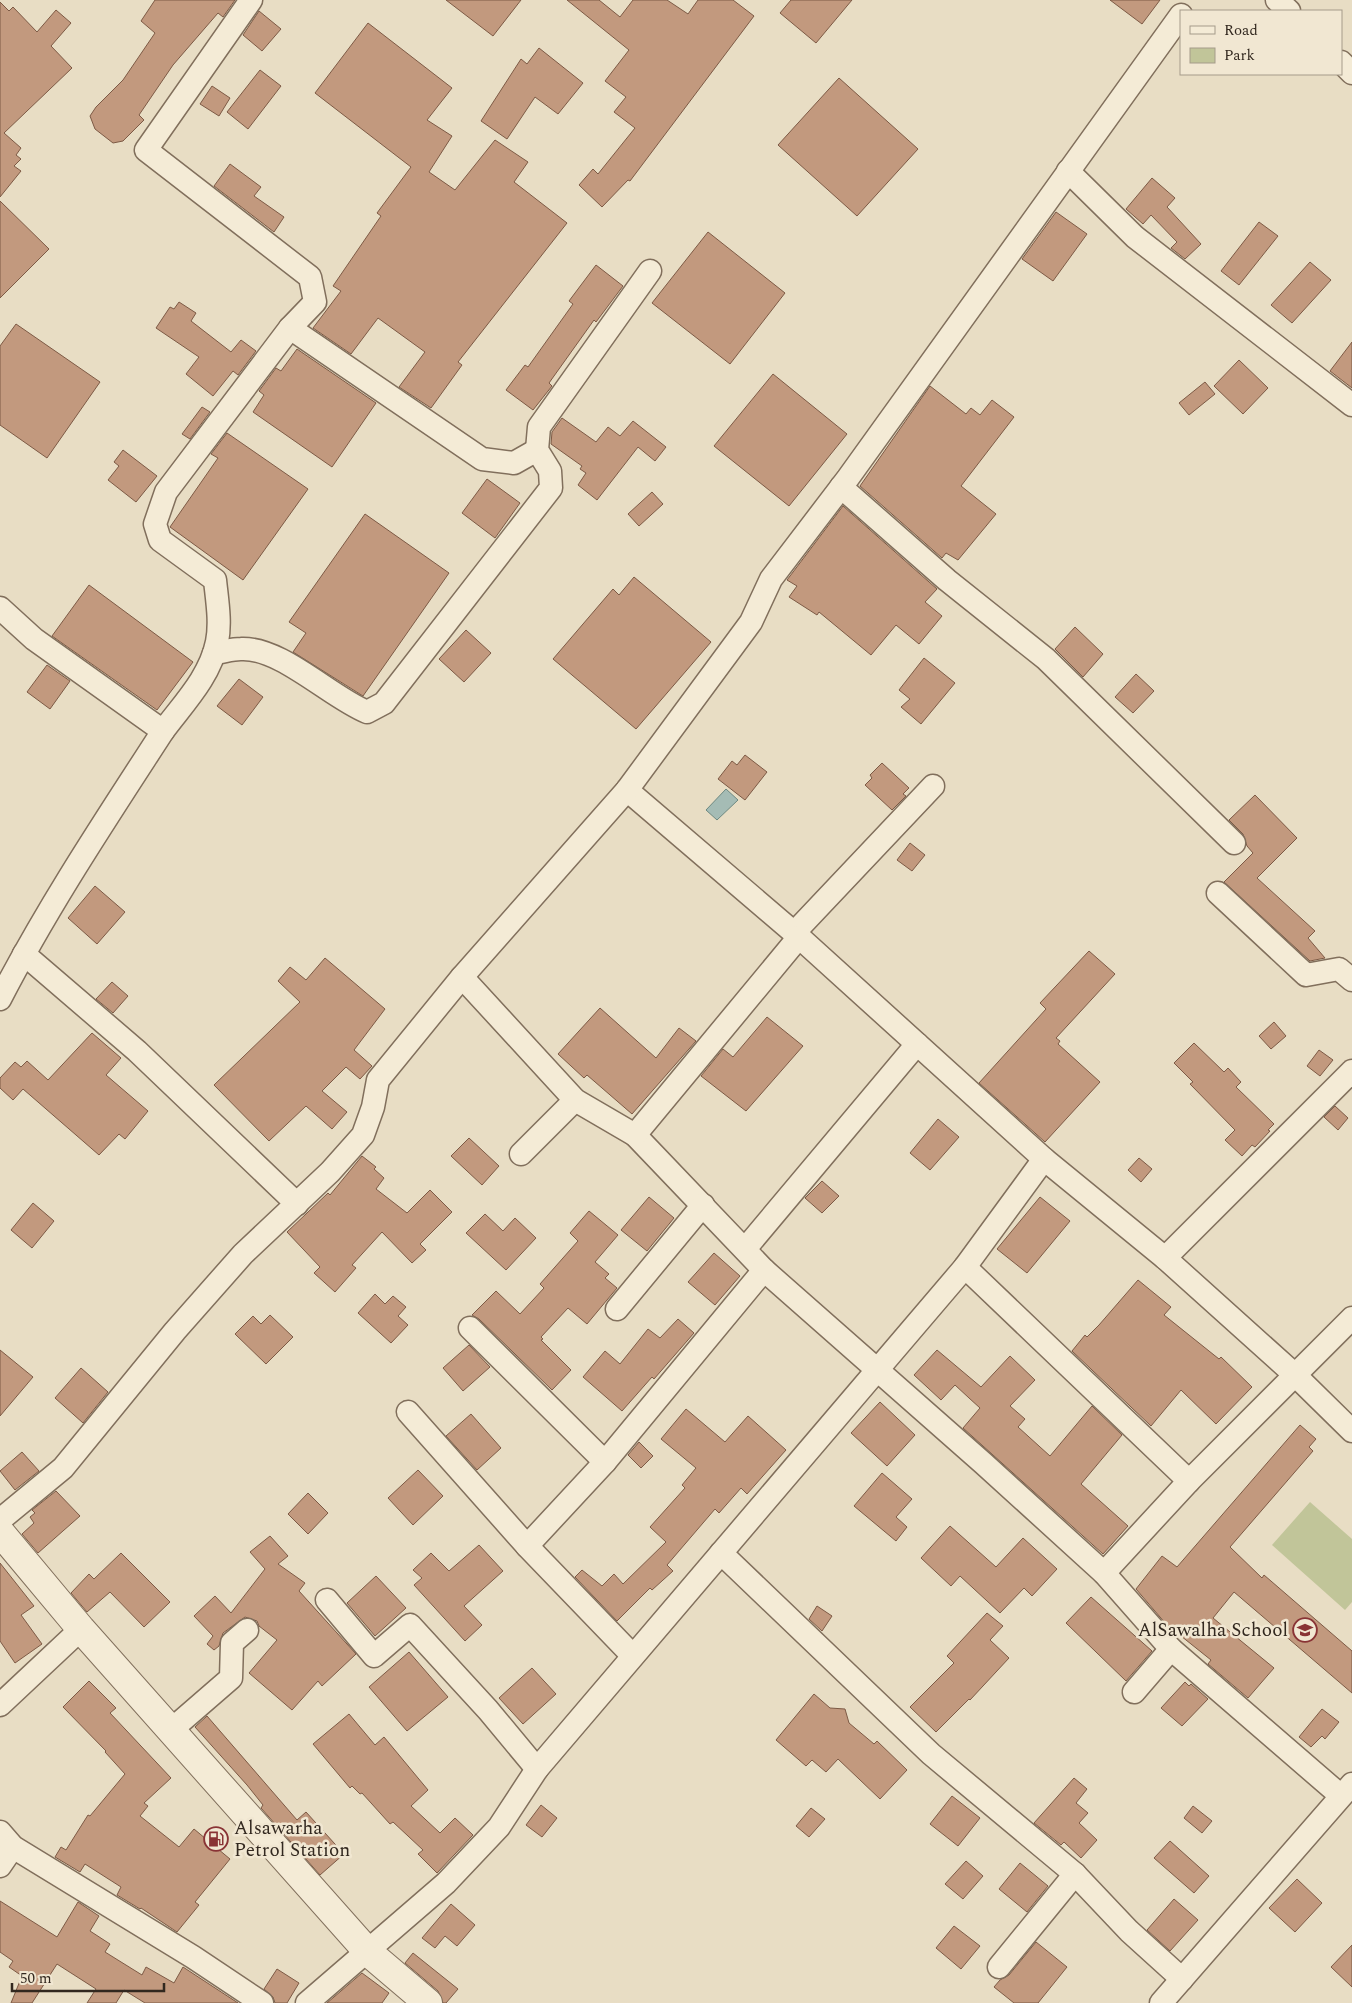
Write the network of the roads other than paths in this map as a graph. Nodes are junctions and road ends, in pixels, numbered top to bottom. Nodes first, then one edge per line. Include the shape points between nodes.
1 (252, 0) edge
2 (1278, 0) edge
3 (1288, 10) edge
4 (1180, 16) edge
5 (1342, 63) edge
6 (1352, 73) edge
7 (1068, 172) junction
8 (650, 270) dead end
9 (290, 328) junction
10 (1352, 405) edge
11 (537, 450) junction
12 (841, 487) junction
13 (0, 608) edge
14 (214, 653) junction
15 (163, 731) junction
16 (933, 786) dead end
17 (627, 790) junction
18 (1234, 843) dead end
19 (1218, 893) dead end
20 (796, 935) junction
21 (24, 954) junction
22 (462, 977) junction
23 (1352, 980) edge
24 (0, 999) edge
25 (917, 1044) junction
26 (1352, 1071) edge
27 (575, 1100) junction
28 (635, 1135) junction
29 (521, 1154) dead end
30 (1044, 1159) junction
31 (297, 1204) junction
32 (703, 1205) junction
33 (745, 1249) junction
34 (1165, 1258) junction
35 (965, 1267) junction
36 (764, 1270) junction
37 (617, 1310) dead end
38 (1352, 1318) edge
39 (470, 1328) dead end
40 (876, 1368) junction
41 (1294, 1374) junction
42 (408, 1412) dead end
43 (1352, 1431) edge
44 (605, 1462) junction
45 (1189, 1481) junction
46 (0, 1520) edge
47 (0, 1532) edge
48 (527, 1546) junction
49 (721, 1553) junction
50 (1104, 1573) junction
51 (327, 1600) dead end
52 (81, 1629) junction
53 (247, 1630) dead end
54 (1171, 1649) junction
55 (632, 1655) junction
56 (1134, 1692) dead end
57 (0, 1705) edge
58 (171, 1730) junction
59 (537, 1769) junction
60 (1346, 1790) edge
61 (6, 1839) edge
62 (0, 1866) edge
63 (1075, 1874) junction
64 (368, 1952) junction
65 (999, 1967) dead end
66 (1182, 1979) junction
67 (262, 2003) edge
68 (307, 2003) edge
69 (428, 2003) edge
70 (1161, 2003) edge

1 - 9 street via 146,150 310,277 314,302
2 - 3 street
4 - 7 street
5 - 6 street
7 - 10 street via 1134,237
7 - 12 street
8 - 11 street via 539,427
9 - 11 street via 482,459 514,463
9 - 14 street via 166,492 155,524 160,540 215,580 219,628
11 - 14 street via 550,471 552,488 384,703 367,712 270,655 242,648
12 - 17 street via 772,579 751,622
12 - 18 street via 947,580 1046,659
13 - 15 street via 34,639
14 - 15 street via 209,670
15 - 21 street via 78,861
16 - 20 street
17 - 20 street
17 - 22 street
19 - 23 street via 1306,975 1340,969
20 - 25 street
20 - 28 street
21 - 24 street
21 - 31 street via 137,1051
22 - 27 street
22 - 31 street via 378,1080 363,1135
25 - 30 street
25 - 33 street
26 - 34 street
27 - 28 street
27 - 29 street
28 - 32 street
30 - 34 street
30 - 35 street
31 - 46 street via 237,1261 63,1468
32 - 33 street
32 - 37 street
33 - 36 street
34 - 41 street
35 - 40 street
35 - 45 street
36 - 40 street
36 - 44 street
38 - 41 street
39 - 44 street
40 - 49 street
40 - 50 street
41 - 43 street
41 - 45 street
42 - 48 street
44 - 48 street
45 - 50 street
47 - 52 street
48 - 55 street
49 - 55 street
49 - 63 street via 931,1754
50 - 54 street
51 - 59 street via 374,1656 410,1625
52 - 57 street
52 - 58 street
53 - 58 street via 232,1643 231,1678
54 - 56 street
54 - 60 street
55 - 59 street
58 - 64 street
59 - 64 street via 499,1827 446,1883
60 - 66 street
61 - 62 street
61 - 67 street
63 - 65 street
63 - 66 street via 1129,1931
64 - 68 street
64 - 69 street
66 - 70 street

